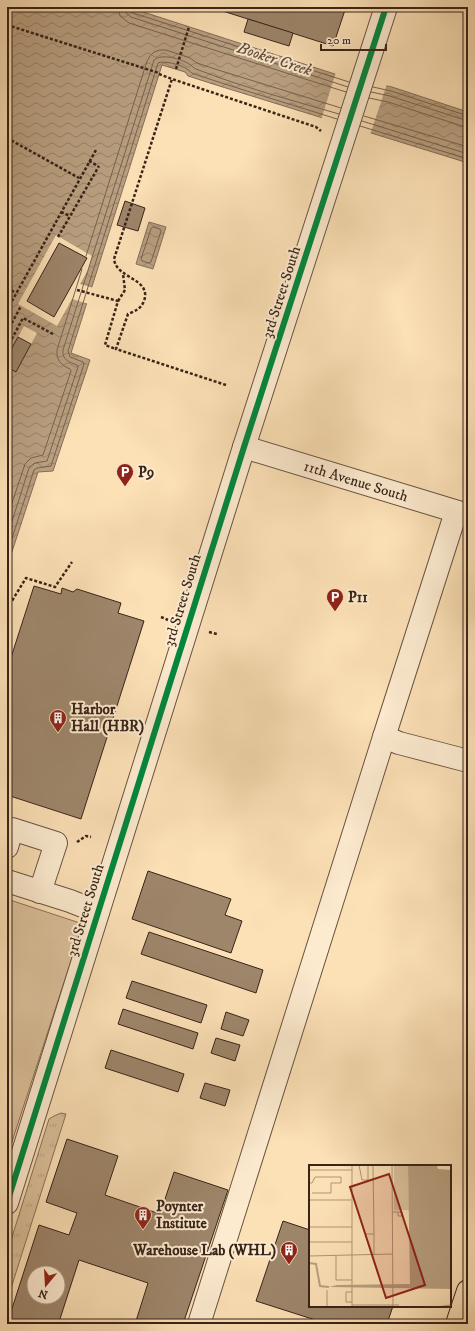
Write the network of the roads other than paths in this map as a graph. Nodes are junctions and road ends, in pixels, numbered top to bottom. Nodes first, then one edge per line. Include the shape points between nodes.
1 (386, 7) edge
2 (244, 446) junction
3 (462, 513) edge
4 (384, 737) junction
5 (468, 761) edge
6 (7, 846) edge
7 (7, 881) edge
8 (40, 892) junction
9 (98, 912) junction
10 (7, 1203) edge
11 (468, 1291) edge
12 (199, 1324) edge
13 (457, 1324) edge

1 - 2 street, 3rd Street South
2 - 3 street, 11th Avenue South
2 - 9 street, 3rd Street South
3 - 4 street
4 - 5 street
4 - 12 street
6 - 8 street via 12,829 56,843
7 - 8 street
8 - 9 street
9 - 10 street, 3rd Street South
11 - 13 main road

